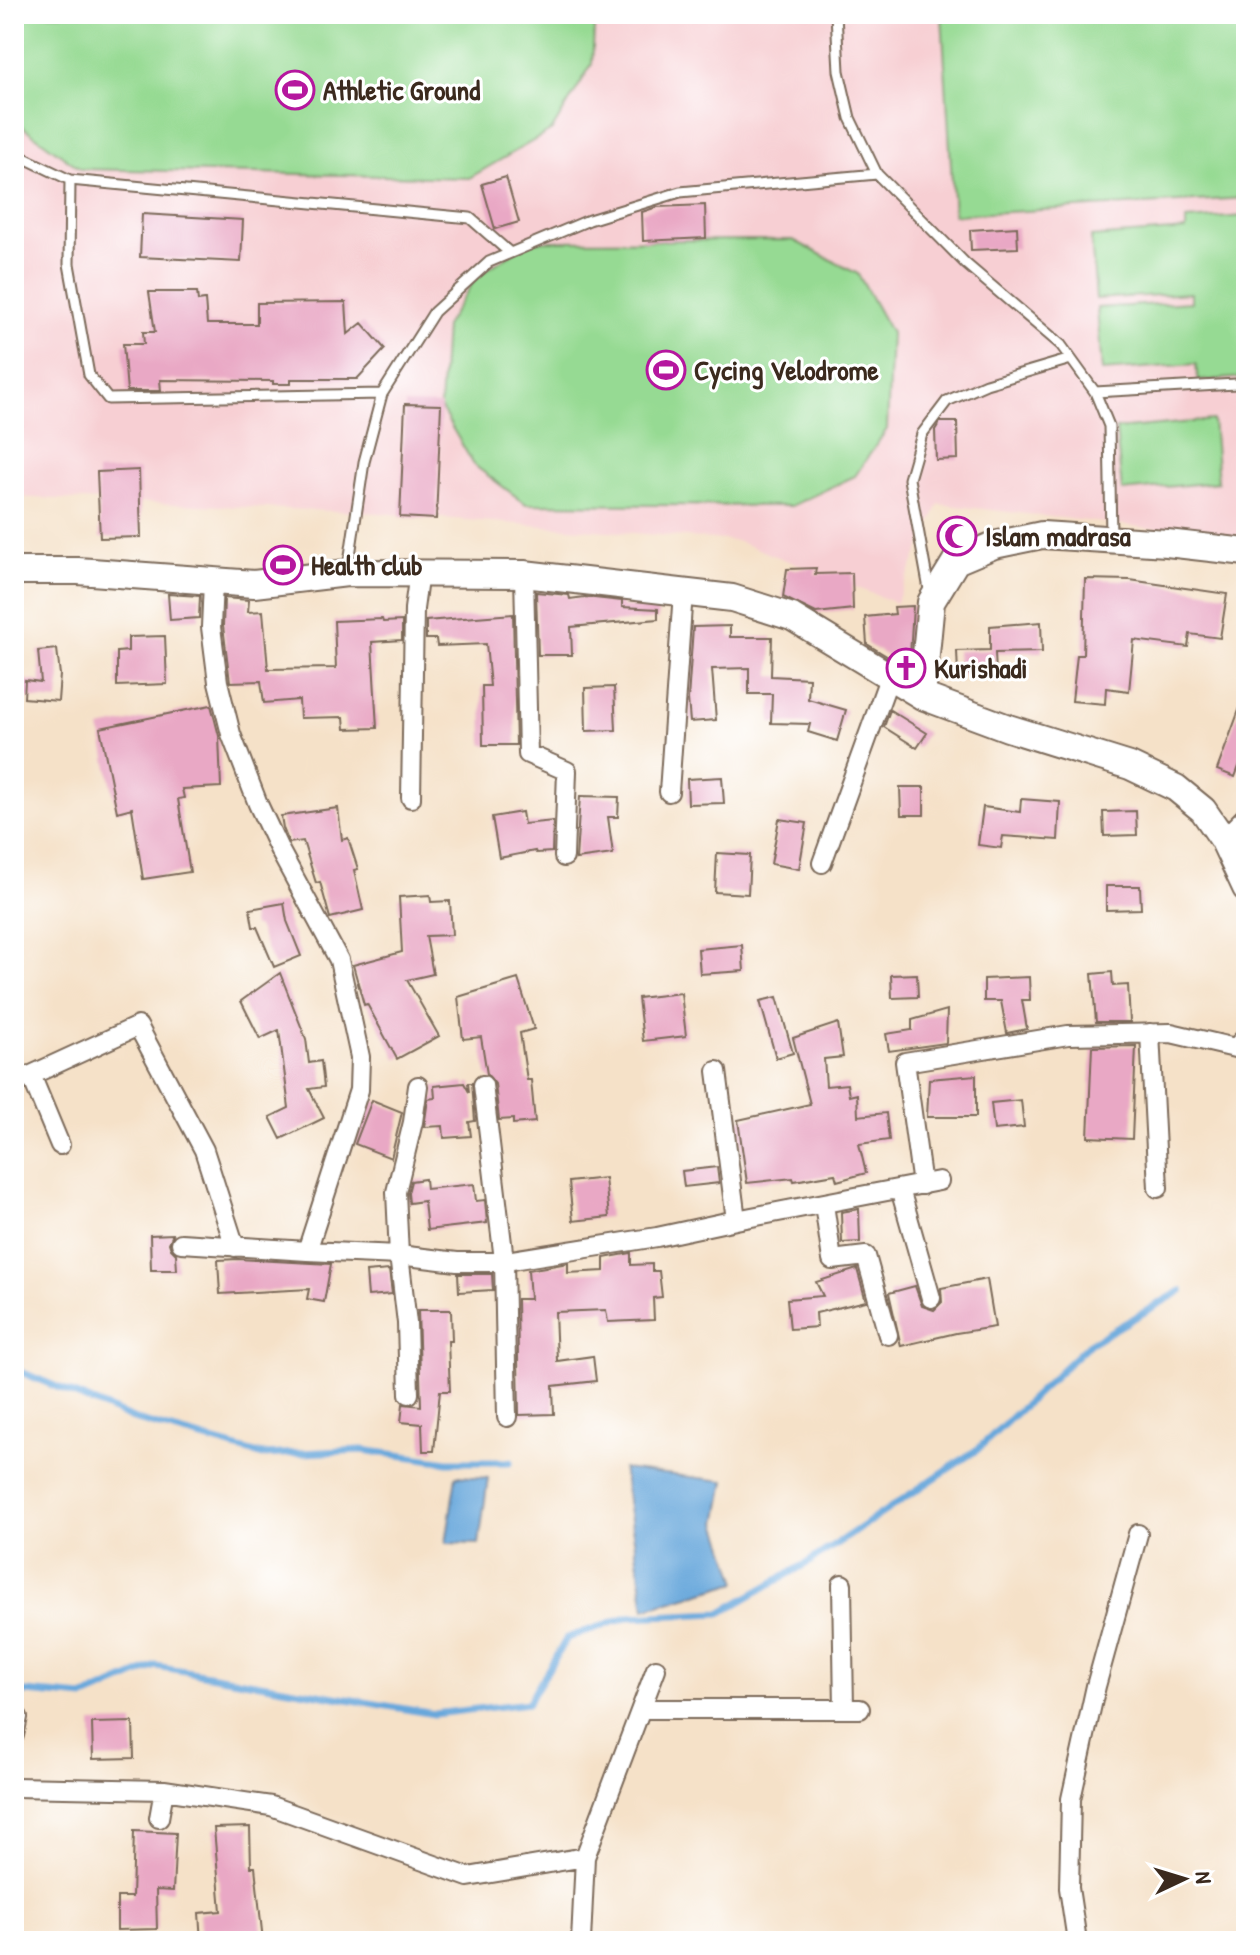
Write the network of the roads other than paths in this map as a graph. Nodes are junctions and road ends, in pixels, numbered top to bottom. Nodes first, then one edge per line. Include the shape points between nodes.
1 (836, 14) edge
2 (14, 153) edge
3 (877, 174) junction
4 (70, 180) junction
5 (510, 253) junction
6 (1071, 359) junction
7 (1236, 384) dead end
8 (1095, 392) junction
9 (382, 394) junction
10 (1111, 539) junction
11 (1246, 552) edge
12 (14, 571) edge
13 (419, 572) junction
14 (347, 573) junction
15 (524, 574) junction
16 (213, 582) junction
17 (683, 592) junction
18 (931, 602) junction
19 (889, 678) junction
20 (922, 696) junction
21 (669, 792) dead end
22 (411, 798) dead end
23 (1246, 816) edge
24 (1223, 839) junction
25 (564, 857) dead end
26 (822, 863) dead end
27 (1246, 888) edge
28 (1150, 1033) junction
29 (1246, 1037) edge
30 (717, 1071) dead end
31 (22, 1079) edge
32 (483, 1085) dead end
33 (418, 1086) dead end
34 (60, 1145) dead end
35 (1158, 1188) dead end
36 (900, 1189) junction
37 (824, 1204) junction
38 (736, 1220) junction
39 (181, 1243) dead end
40 (235, 1247) junction
41 (307, 1251) junction
42 (399, 1255) junction
43 (504, 1260) junction
44 (931, 1298) dead end
45 (888, 1335) dead end
46 (409, 1394) dead end
47 (507, 1417) dead end
48 (1138, 1534) dead end
49 (842, 1584) dead end
50 (656, 1669) dead end
51 (641, 1709) junction
52 (14, 1716) edge
53 (14, 1735) edge
54 (14, 1787) edge
55 (164, 1790) junction
56 (159, 1818) dead end
57 (585, 1857) junction
58 (581, 1941) edge
59 (1077, 1941) edge

1 - 3 lane via 839,71 850,118
2 - 4 lane
3 - 5 lane via 680,192 589,220
3 - 6 lane
4 - 5 lane via 470,218
4 - 9 lane via 69,264 89,375 108,399
5 - 9 lane via 489,262 434,312
6 - 8 lane
6 - 18 lane via 947,401 922,434 909,479
7 - 8 lane
8 - 10 lane via 1109,426
9 - 14 lane via 364,462
10 - 11 main road
10 - 18 main road via 1042,535 994,545 956,561
12 - 16 main road
13 - 14 main road
13 - 15 main road
13 - 22 street
14 - 16 main road via 254,584
15 - 17 main road
15 - 25 street via 528,754 567,771
16 - 41 street via 211,627 231,734 280,851 339,960 360,1057 359,1090
17 - 19 main road via 732,598 792,617
17 - 21 street
18 - 20 main road
19 - 20 main road
19 - 26 street
20 - 24 main road via 1130,766 1176,788 1203,810
23 - 24 street
24 - 27 main road
28 - 29 street via 1235,1048
28 - 35 street
28 - 36 street via 1068,1035 905,1062 931,1183
30 - 38 street
31 - 34 street
31 - 40 street via 138,1026 204,1150
32 - 43 street
33 - 42 street via 396,1192
36 - 37 street
36 - 44 street
37 - 38 street
37 - 45 street via 832,1260 866,1256
38 - 43 street
39 - 40 street
40 - 41 street
41 - 42 street
42 - 43 street via 457,1262
42 - 46 street
43 - 47 street
48 - 59 street via 1071,1799 1069,1888
49 - 51 street via 852,1709
50 - 51 street
51 - 57 street
52 - 53 street
54 - 55 street
55 - 56 street
55 - 57 street via 271,1806 468,1877
57 - 58 street

